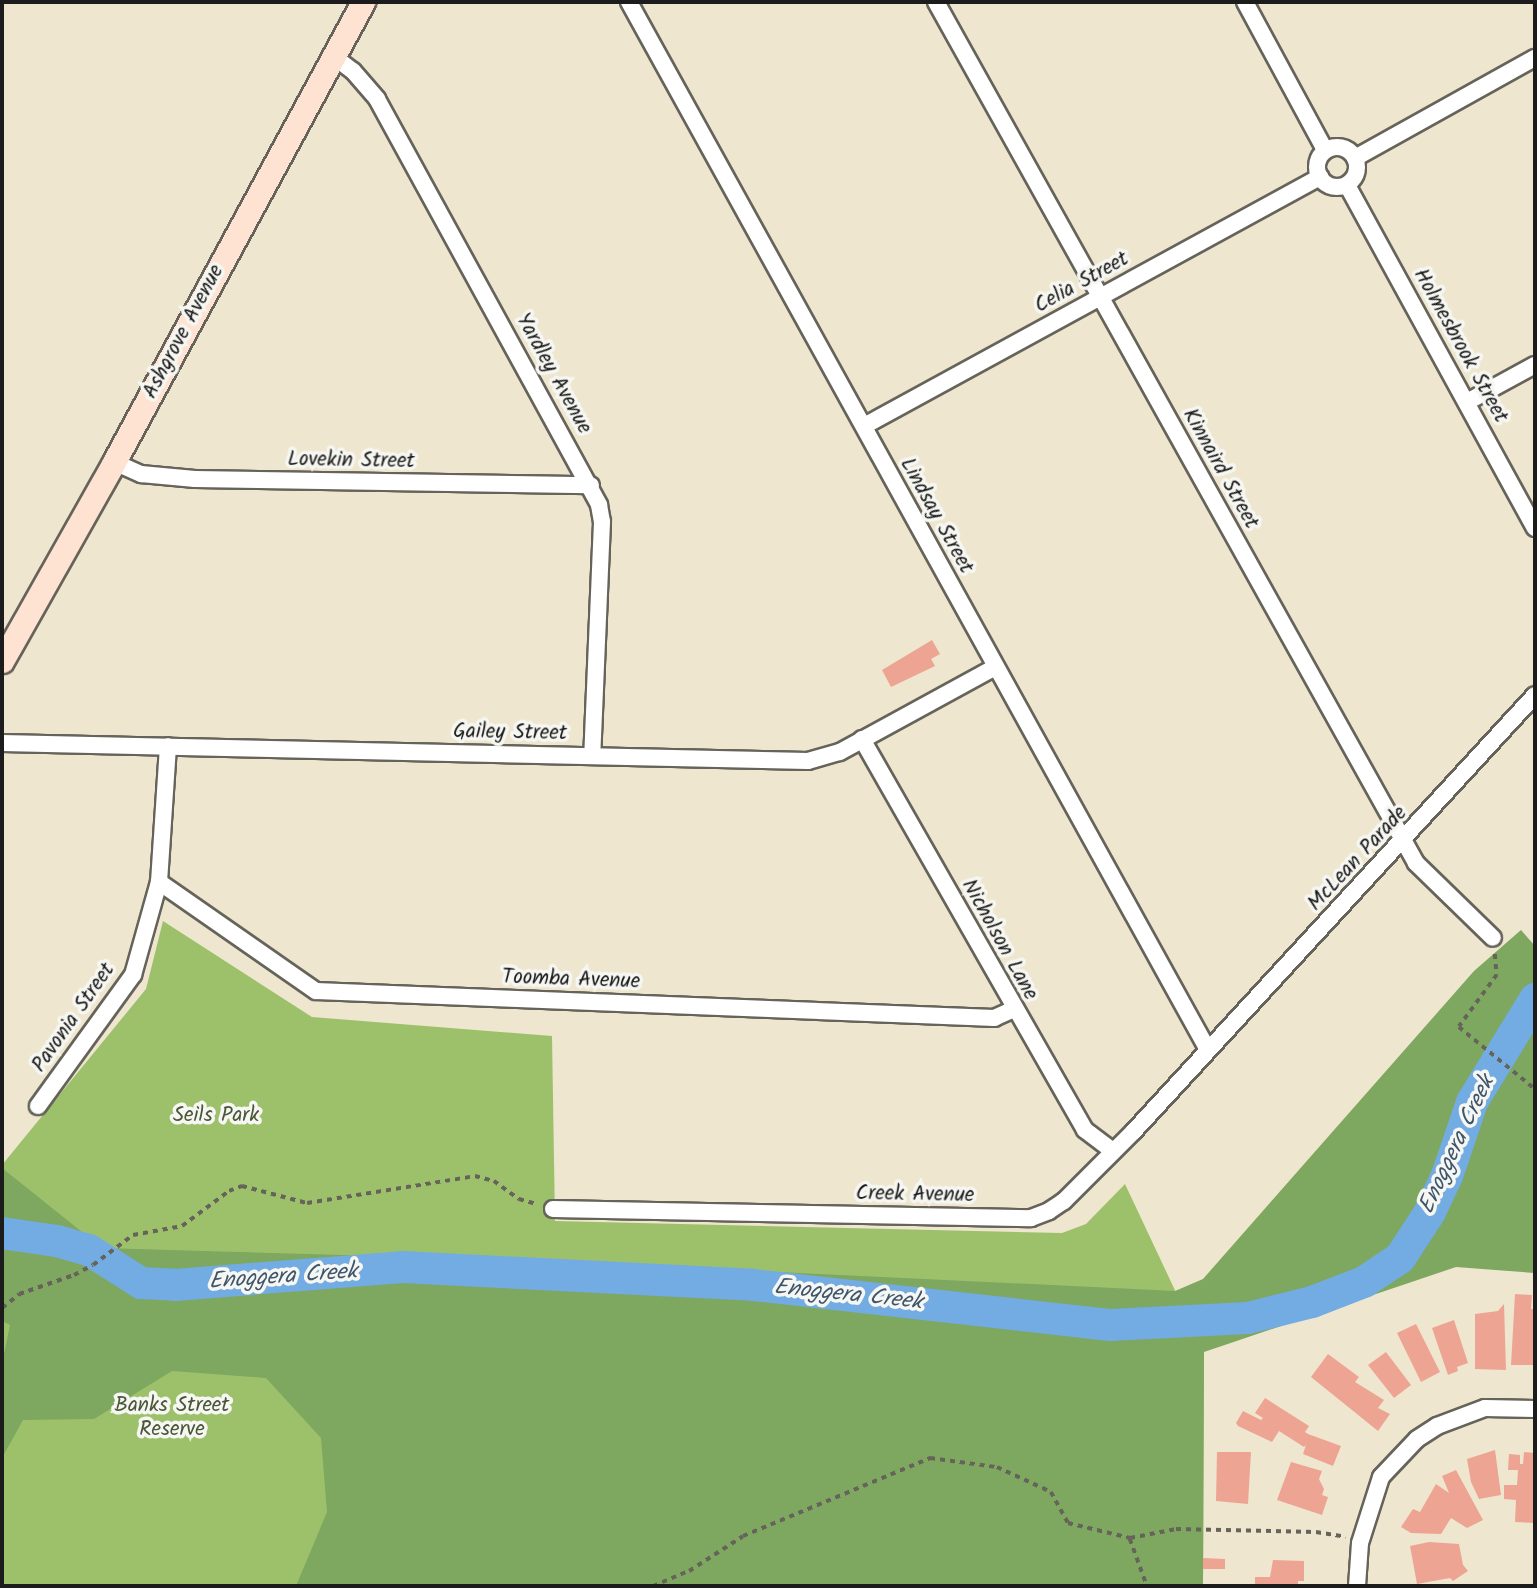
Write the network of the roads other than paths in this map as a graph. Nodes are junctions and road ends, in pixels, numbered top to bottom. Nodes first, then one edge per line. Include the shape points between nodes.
1 (363, 2) edge
2 (629, 2) edge
3 (936, 2) edge
4 (1245, 2) edge
5 (333, 56) junction
6 (1535, 58) edge
7 (1325, 150) junction
8 (1356, 158) junction
9 (1320, 177) junction
10 (1347, 185) junction
11 (1100, 298) junction
12 (1535, 365) edge
13 (1467, 402) junction
14 (863, 426) junction
15 (114, 462) junction
16 (591, 485) junction
17 (1535, 528) edge
18 (2, 661) edge
19 (995, 667) junction
20 (1535, 695) edge
21 (862, 739) junction
22 (2, 743) edge
23 (168, 746) junction
24 (592, 756) junction
25 (1404, 841) junction
26 (159, 882) junction
27 (1493, 938) road end
28 (1014, 1009) junction
29 (1209, 1051) junction
30 (38, 1105) dead end
31 (1113, 1151) junction
32 (553, 1209) road end
33 (1535, 1409) edge
34 (1357, 1586) edge

1 - 5 main road, Ashgrove Avenue
2 - 14 street, Lindsay Street
3 - 11 street, Kinnaird Street
4 - 7 street
5 - 15 main road, Ashgrove Avenue
5 - 16 street, Yardley Avenue via 377,99
6 - 8 street
7 - 8 street via 1342,147
7 - 9 street via 1317,163
8 - 10 street via 1356,175
9 - 10 street via 1333,187
9 - 11 street, Celia Street
10 - 13 street, Holmesbrook Street
11 - 14 street, Celia Street
11 - 25 street, Kinnaird Street
12 - 13 street
13 - 17 street, Holmesbrook Street
14 - 19 street, Lindsay Street
15 - 16 street, Lovekin Street via 141,474 195,479
15 - 18 main road, Ashgrove Avenue
16 - 24 street, Yardley Avenue via 602,522
19 - 21 street, Gailey Street
19 - 29 street, Lindsay Street
20 - 25 street, McLean Parade
21 - 24 street, Gailey Street via 808,761
21 - 28 street, Nicholson Lane
22 - 23 street, Gailey Street
23 - 24 street, Gailey Street
23 - 26 street, Pavonia Street
25 - 27 street, Kinnaird Street via 1416,863
25 - 29 street, McLean Parade
26 - 28 street, Toomba Avenue via 316,991 994,1018
26 - 30 street, Pavonia Street via 133,975
28 - 31 street, Nicholson Lane via 1085,1130
29 - 31 street, Creek Avenue
31 - 32 street, Creek Avenue via 1064,1201 1031,1218
33 - 34 street via 1485,1408 1437,1426 1417,1439 1381,1477 1360,1546

